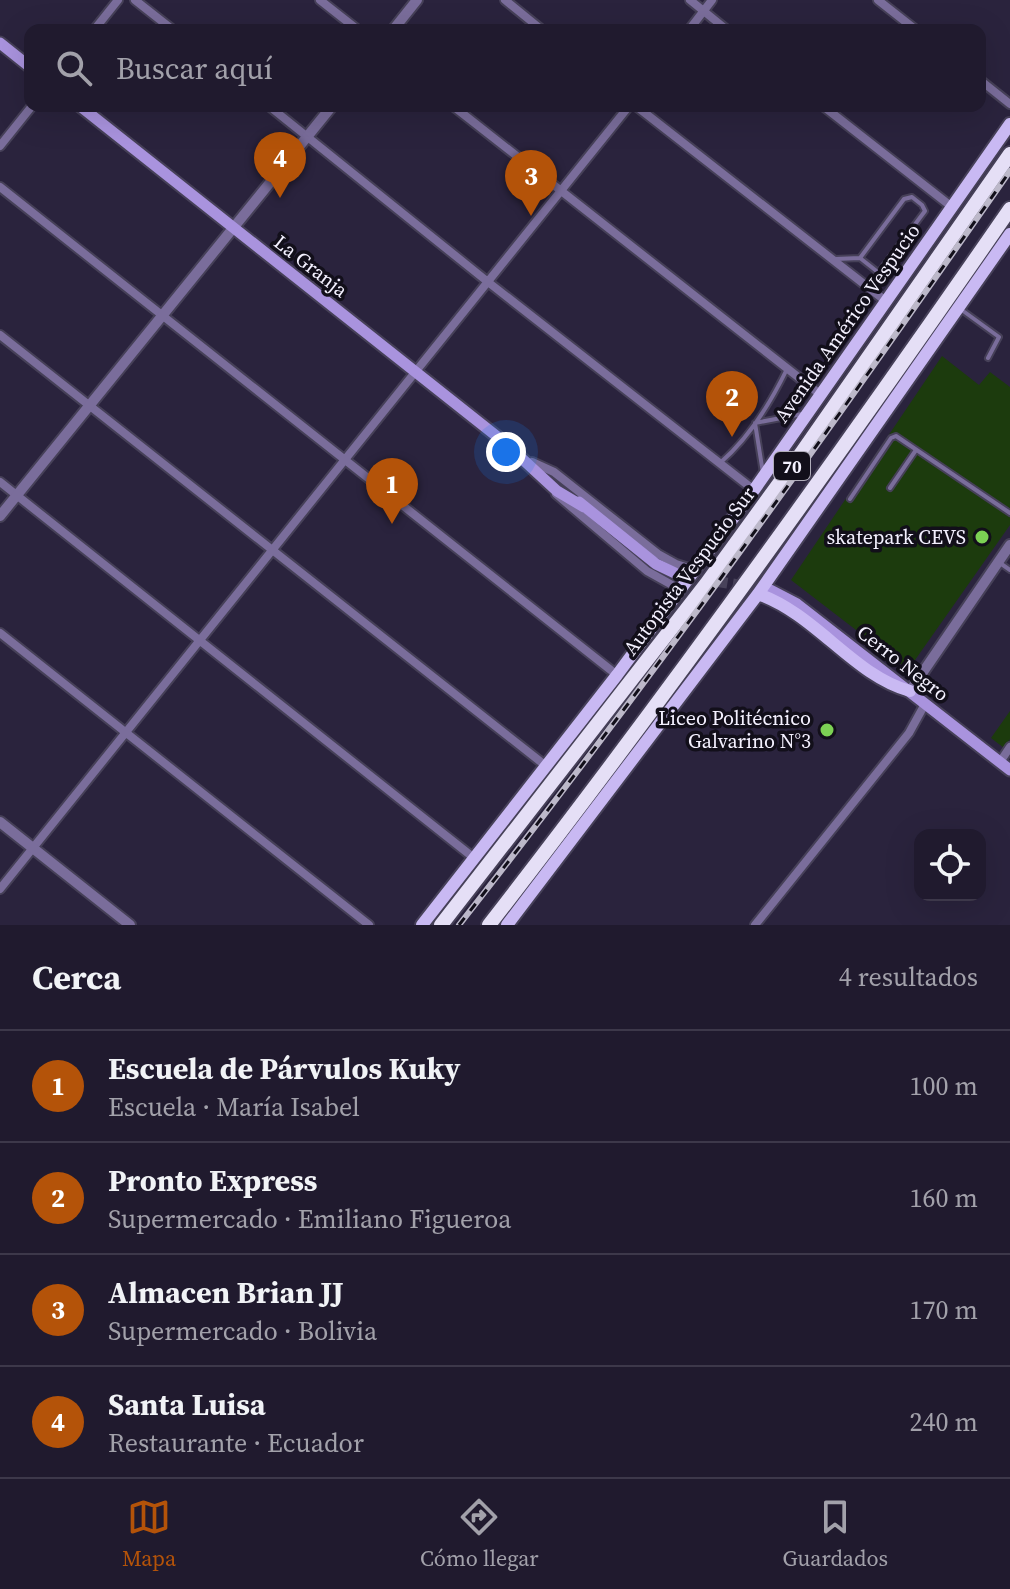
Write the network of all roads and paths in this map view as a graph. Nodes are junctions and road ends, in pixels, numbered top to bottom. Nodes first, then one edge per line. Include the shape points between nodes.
1 (118, 0) edge
2 (135, 0) edge
3 (320, 0) edge
4 (417, 0) edge
5 (505, 0) edge
6 (690, 0) edge
7 (712, 0) edge
8 (878, 0) edge
9 (703, 11) junction
10 (99, 24) edge
11 (165, 24) edge
12 (350, 24) edge
13 (398, 24) edge
14 (535, 24) edge
15 (693, 24) edge
16 (719, 24) edge
17 (908, 24) edge
18 (0, 43) edge
19 (24, 62) edge
20 (986, 85) edge
21 (1010, 104) edge
22 (27, 112) edge
23 (88, 112) edge
24 (277, 112) edge
25 (327, 112) edge
26 (460, 112) edge
27 (624, 112) edge
28 (644, 112) edge
29 (831, 112) edge
30 (1010, 124) edge
31 (307, 136) junction
32 (0, 146) edge
33 (1010, 154) edge
34 (0, 187) edge
35 (559, 192) junction
36 (952, 207) junction
37 (1010, 209) edge
38 (233, 227) junction
39 (1010, 234) edge
40 (860, 258) junction
41 (833, 259) junction
42 (879, 273) junction
43 (488, 282) junction
44 (868, 287) junction
45 (887, 302) junction
46 (958, 307) junction
47 (162, 316) junction
48 (0, 335) edge
49 (988, 358) dead end
50 (787, 369) junction
51 (416, 371) junction
52 (821, 395) junction
53 (89, 405) junction
54 (808, 413) junction
55 (755, 423) junction
56 (917, 450) junction
57 (519, 455) junction
58 (345, 460) junction
59 (532, 462) junction
60 (720, 463) junction
61 (540, 476) junction
62 (764, 477) junction
63 (0, 482) edge
64 (890, 488) dead end
65 (754, 490) junction
66 (16, 495) junction
67 (850, 499) dead end
68 (584, 507) junction
69 (1010, 513) edge
70 (0, 516) edge
71 (1010, 545) edge
72 (272, 550) junction
73 (998, 562) junction
74 (695, 570) junction
75 (1010, 570) edge
76 (679, 575) tunnel mouth
77 (681, 590) junction
78 (764, 592) junction
79 (0, 633) edge
80 (200, 640) junction
81 (617, 675) junction
82 (910, 691) junction
83 (925, 704) junction
84 (126, 732) junction
85 (1010, 747) edge
86 (1000, 762) junction
87 (546, 766) junction
88 (1010, 770) edge
89 (0, 822) edge
90 (33, 848) junction
91 (474, 858) junction
92 (0, 889) edge
93 (130, 925) edge
94 (369, 925) edge
95 (422, 925) edge
96 (441, 925) edge
97 (489, 925) edge
98 (507, 925) edge
99 (756, 925) edge

1 - 10 street
2 - 11 street
3 - 12 street
4 - 13 street
5 - 14 street
6 - 9 street
7 - 9 street
8 - 17 street
9 - 15 street
9 - 16 street
18 - 19 main road
20 - 21 street
22 - 32 street
23 - 38 main road, La Granja
24 - 31 street
25 - 31 street
26 - 35 street
27 - 35 street
28 - 41 street
29 - 36 street
30 - 36 main road, Avenida Américo Vespucio
31 - 38 street
31 - 43 street
33 - 96 highway, Autopista Vespucio Sur / 70 via 714,573
34 - 47 street
35 - 43 street
35 - 50 street
36 - 45 main road, Avenida Américo Vespucio
37 - 97 highway, 70 via 776,544
38 - 47 street
38 - 51 main road, La Granja
39 - 46 main road
40 - 41 lane
40 - 42 lane
40 - 42 lane via 904,199 912,197 925,211
41 - 44 street
42 - 44 lane
43 - 51 street
43 - 60 street
44 - 45 street
45 - 52 main road, Avenida Américo Vespucio
46 - 49 lane via 999,337
46 - 78 main road
47 - 53 street
47 - 58 street
48 - 53 street
50 - 52 street
50 - 55 lane
51 - 57 main road, La Granja
51 - 58 street
52 - 54 main road, Avenida Américo Vespucio
53 - 66 street
53 - 72 street
54 - 55 lane
54 - 62 main road, Avenida Américo Vespucio
55 - 60 lane
55 - 62 lane
56 - 64 lane
56 - 67 lane via 893,437
56 - 69 lane
57 - 59 main road, La Granja
57 - 61 main road, La Granja
58 - 72 street
58 - 81 street
59 - 68 main road, La Granja
59 - 74 street, La Granja via 554,472 667,559
60 - 65 street
61 - 68 main road, La Granja
61 - 77 street, La Granja via 647,571
62 - 65 main road, Avenida Américo Vespucio
63 - 66 street
65 - 74 main road, Avenida Américo Vespucio
66 - 70 street
66 - 80 street
68 - 76 main road, La Granja via 656,564
71 - 73 street
72 - 80 street
72 - 87 street
73 - 75 lane
73 - 82 street
74 - 77 main road, Avenida Américo Vespucio
77 - 81 main road, Avenida Américo Vespucio
78 - 82 main road via 879,678
78 - 98 main road
79 - 84 street
80 - 84 street
80 - 91 street
81 - 87 main road, Avenida Américo Vespucio
82 - 83 main road, Cerro Negro
83 - 86 main road, Cerro Negro
83 - 99 street via 909,733
84 - 90 street
84 - 94 street
85 - 86 street
86 - 88 main road, Cerro Negro
87 - 91 main road, Avenida Américo Vespucio
89 - 90 street
90 - 92 street
90 - 93 street
91 - 95 main road, Avenida Américo Vespucio

